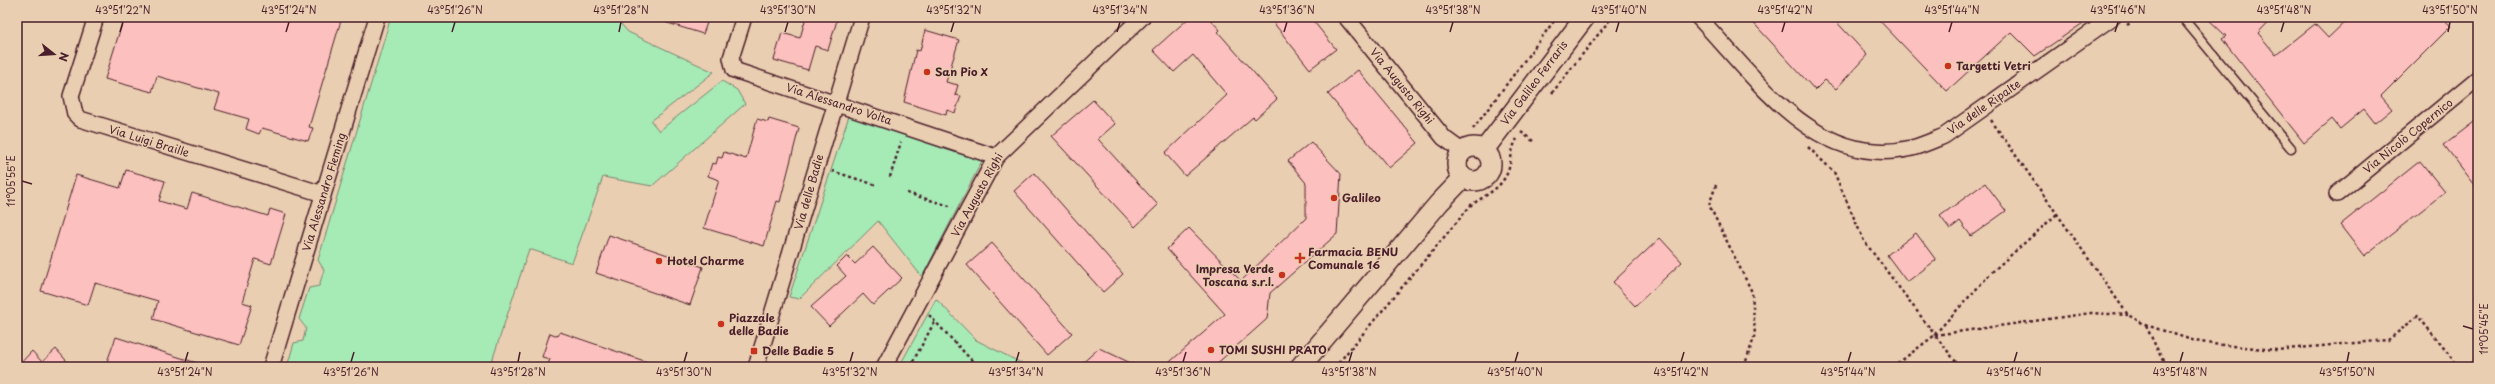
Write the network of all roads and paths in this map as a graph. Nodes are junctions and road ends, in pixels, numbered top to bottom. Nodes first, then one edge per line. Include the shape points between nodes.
1 (96, 17) edge
2 (376, 17) edge
3 (744, 17) edge
4 (862, 17) edge
5 (1142, 17) edge
6 (1346, 17) edge
7 (1557, 17) edge
8 (1585, 17) edge
9 (1612, 17) edge
10 (1698, 17) edge
11 (2113, 17) edge
12 (2182, 17) edge
13 (2478, 78) edge
14 (1550, 96) dead end
15 (835, 102) junction
16 (1989, 117) dead end
17 (1526, 126) dead end
18 (1473, 129) dead end
19 (903, 134) dead end
20 (1802, 141) dead end
21 (2291, 148) dead end
22 (1484, 150) junction
23 (1462, 151) junction
24 (996, 157) junction
25 (831, 171) dead end
26 (890, 177) dead end
27 (1463, 178) junction
28 (876, 185) dead end
29 (1716, 185) dead end
30 (907, 193) dead end
31 (323, 194) junction
32 (2337, 194) dead end
33 (967, 212) junction
34 (2057, 214) junction
35 (919, 302) junction
36 (2128, 315) junction
37 (935, 321) junction
38 (2146, 325) junction
39 (1935, 335) junction
40 (2478, 358) edge
41 (2456, 363) junction
42 (271, 367) edge
43 (756, 367) edge
44 (884, 367) edge
45 (910, 367) edge
46 (978, 367) edge
47 (1300, 367) edge
48 (1335, 367) edge
49 (1744, 367) edge
50 (1893, 367) edge
51 (1960, 367) edge
52 (2166, 367) edge
53 (2451, 367) edge
54 (2459, 367) edge
55 (2466, 367) edge

1 - 31 street, Via Luigi Braille via 72,96 75,114 80,119
2 - 31 street, Via Alessandro Fleming
3 - 15 street, Via Alessandro Volta via 731,58 734,70
4 - 15 street, Via delle Badie
5 - 24 street, Via Augusto Righi
6 - 23 street, Via Augusto Righi via 1444,138
7 - 18 path
8 - 22 street, Via Galileo Ferraris
9 - 14 path
10 - 11 street, Via delle Ripalte via 1772,96 1807,127 1847,147 1880,151 1912,148 1944,136
12 - 21 lane
13 - 32 street, Via Nicolò Copernico
15 - 24 street, Via Alessandro Volta
15 - 43 street, Via delle Badie
16 - 34 path
17 - 48 path via 1511,148 1509,167 1500,184 1490,194 1471,205
19 - 26 path
20 - 39 path via 1834,172 1864,241
22 - 23 street via 1473,147
22 - 27 street via 1491,162 1487,175 1477,181
23 - 27 street via 1456,164
24 - 33 street, Via Augusto Righi
25 - 28 path
27 - 47 street
29 - 49 path via 1710,205 1752,292 1755,335
30 - 33 path
31 - 42 street, Via Alessandro Fleming
33 - 35 street, Via Augusto Righi
34 - 36 path
34 - 39 path via 1992,272
35 - 37 path
35 - 44 street, Via Augusto Righi
36 - 38 path
36 - 39 path via 2091,313
37 - 45 path
37 - 46 path
38 - 41 path via 2212,344 2276,350 2388,340 2418,316
38 - 52 path
39 - 50 path
39 - 51 path
40 - 55 path
41 - 53 path
41 - 54 path

